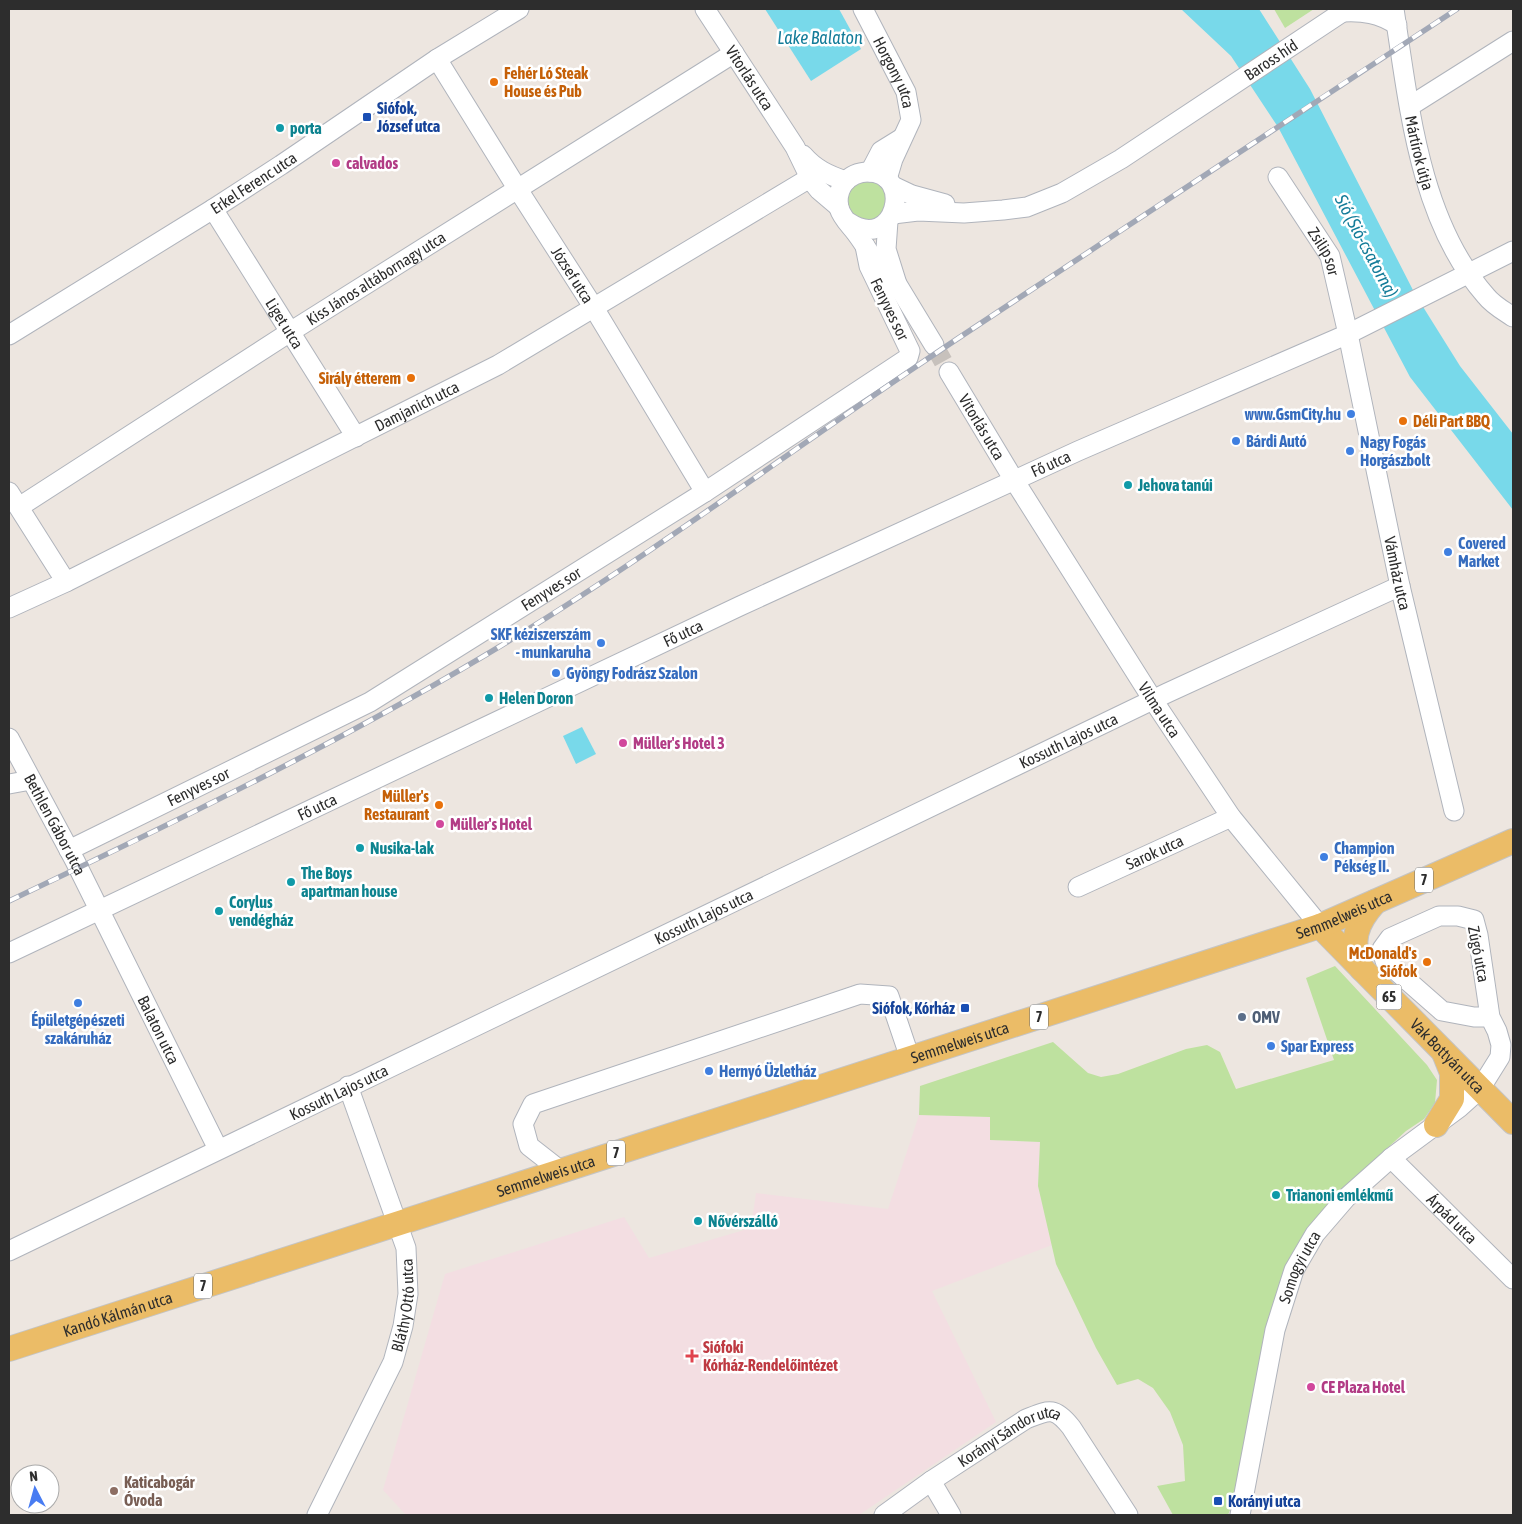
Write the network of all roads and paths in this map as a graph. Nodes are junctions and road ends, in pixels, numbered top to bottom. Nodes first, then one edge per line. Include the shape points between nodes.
1 (519, 9) edge
2 (705, 9) edge
3 (863, 9) edge
4 (1345, 10) edge
5 (1396, 17) edge
6 (1513, 41) edge
7 (734, 53) junction
8 (438, 60) junction
9 (1410, 106) junction
10 (795, 147) junction
11 (1278, 178) dead end
12 (883, 179) junction
13 (811, 180) junction
14 (846, 181) junction
15 (516, 188) junction
16 (213, 209) junction
17 (980, 211) junction
18 (843, 214) junction
19 (891, 217) junction
20 (865, 246) junction
21 (1513, 250) edge
22 (1468, 273) junction
23 (897, 284) junction
24 (594, 308) junction
25 (1513, 317) edge
26 (1356, 330) junction
27 (290, 332) junction
28 (9, 335) edge
29 (934, 345) tunnel mouth
30 (949, 372) tunnel mouth
31 (356, 437) junction
32 (1014, 480) junction
33 (705, 492) junction
34 (14, 499) edge
35 (66, 582) junction
36 (1400, 586) junction
37 (9, 608) edge
38 (1153, 700) junction
39 (9, 738) edge
40 (31, 780) junction
41 (9, 784) edge
42 (1454, 811) dead end
43 (1231, 817) junction
44 (1513, 841) edge
45 (69, 850) junction
46 (1078, 887) dead end
47 (1376, 902) junction
48 (98, 910) junction
49 (1320, 926) junction
50 (9, 952) edge
51 (1362, 970) junction
52 (1490, 1017) junction
53 (1443, 1052) junction
54 (910, 1058) junction
55 (348, 1086) junction
56 (1480, 1089) junction
57 (1513, 1122) edge
58 (1436, 1125) junction
59 (218, 1149) junction
60 (1391, 1158) junction
61 (560, 1171) junction
62 (398, 1224) junction
63 (9, 1251) edge
64 (1513, 1279) edge
65 (9, 1349) edge
66 (931, 1481) junction
67 (317, 1515) edge
68 (884, 1515) edge
69 (951, 1515) edge
70 (1128, 1515) edge
71 (1240, 1515) edge

1 - 8 street, Erkel Ferenc utca
2 - 7 street, Vitorlás utca
3 - 12 street, Horgony utca via 906,92 911,120 902,138 881,151
4 - 5 street, Mártírok útja
4 - 17 street, Baross híd via 1121,159 1062,193 1027,207
5 - 9 street, Mártírok útja
6 - 9 street
7 - 10 street, Vitorlás utca
7 - 15 street, Kiss János altábornagy utca
8 - 15 street, József utca
8 - 16 street, Erkel Ferenc utca
9 - 22 street, Mártírok útja via 1420,162 1442,223
10 - 13 street, Vitorlás utca
10 - 14 street, Vitorlás utca via 813,166
11 - 26 street, Zsilip sor via 1330,256
12 - 14 street via 853,175
12 - 17 street via 912,195
12 - 19 street, Vitorlás utca via 896,195
13 - 18 street, Vitorlás utca
13 - 24 street, Damjanich utca
14 - 18 street via 838,197
15 - 24 street, József utca
15 - 27 street, Kiss János altábornagy utca
16 - 27 street, Liget utca
16 - 28 street, Erkel Ferenc utca
17 - 19 street via 918,211
18 - 19 street, Vitorlás utca via 855,227 864,230 881,226
18 - 20 street, Vitorlás utca
19 - 23 street, Vitorlás utca via 886,249
20 - 23 street, Vitorlás utca via 881,270
20 - 33 street, Fenyves sor via 869,266 910,351 908,358
21 - 22 street
22 - 25 street, Mártírok útja via 1487,298
22 - 26 street, Fő utca
23 - 29 street, Vitorlás utca
24 - 31 street, Damjanich utca via 498,366
24 - 33 street, József utca
26 - 32 street, Fő utca
26 - 36 street, Vámház utca
27 - 31 street, Liget utca
27 - 34 street, Kiss János altábornagy utca
30 - 32 street, Vitorlás utca
31 - 35 street, Damjanich utca
32 - 38 street, Vilma utca
32 - 48 street, Fő utca
33 - 45 street, Fenyves sor via 370,702
34 - 35 street
35 - 37 street, Damjanich utca
36 - 38 street, Kossuth Lajos utca
36 - 42 street, Vámház utca
38 - 43 street, Vilma utca
38 - 55 street, Kossuth Lajos utca
39 - 40 street, Bethlen Gábor utca
40 - 41 street
40 - 45 street, Bethlen Gábor utca
43 - 46 street, Sarok utca
43 - 49 street, Vilma utca
44 - 47 main road, Semmelweis utca / 7
45 - 48 street, Bethlen Gábor utca
47 - 49 main road, Semmelweis utca / 7
47 - 51 main road via 1357,929 1355,951
48 - 50 street, Fő utca
48 - 59 street, Balaton utca
49 - 51 main road, Vak Bottyán utca / 65
49 - 54 main road, Semmelweis utca / 7
51 - 53 main road, Vak Bottyán utca / 65
52 - 52 street, Zúgó utca via 1442,1011 1385,961 1382,949 1390,938 1439,916 1474,920
52 - 56 street, Zúgó utca via 1502,1045 1500,1058
53 - 56 main road, Vak Bottyán utca / 65
53 - 58 main road via 1452,1073 1452,1099
54 - 61 main road, Semmelweis utca / 7
54 - 61 street via 889,996 860,994 533,1104 523,1124 529,1146
55 - 59 street, Kossuth Lajos utca
55 - 62 street, Bláthy Ottó utca
56 - 57 main road, Vak Bottyán utca / 65
56 - 58 street, Somogyi utca
58 - 60 street, Somogyi utca
59 - 63 street, Kossuth Lajos utca
60 - 64 street, Árpád utca
60 - 71 street, Somogyi utca via 1346,1198 1315,1234 1294,1270 1275,1330
61 - 62 main road, Semmelweis utca / 7
62 - 65 main road, Kandó Kálmán utca / 7
62 - 67 street, Bláthy Ottó utca via 406,1248 408,1294 393,1362
66 - 68 street, Korányi Sándor utca
66 - 69 street
66 - 70 street, Korányi Sándor utca via 1026,1419 1053,1411 1071,1427

